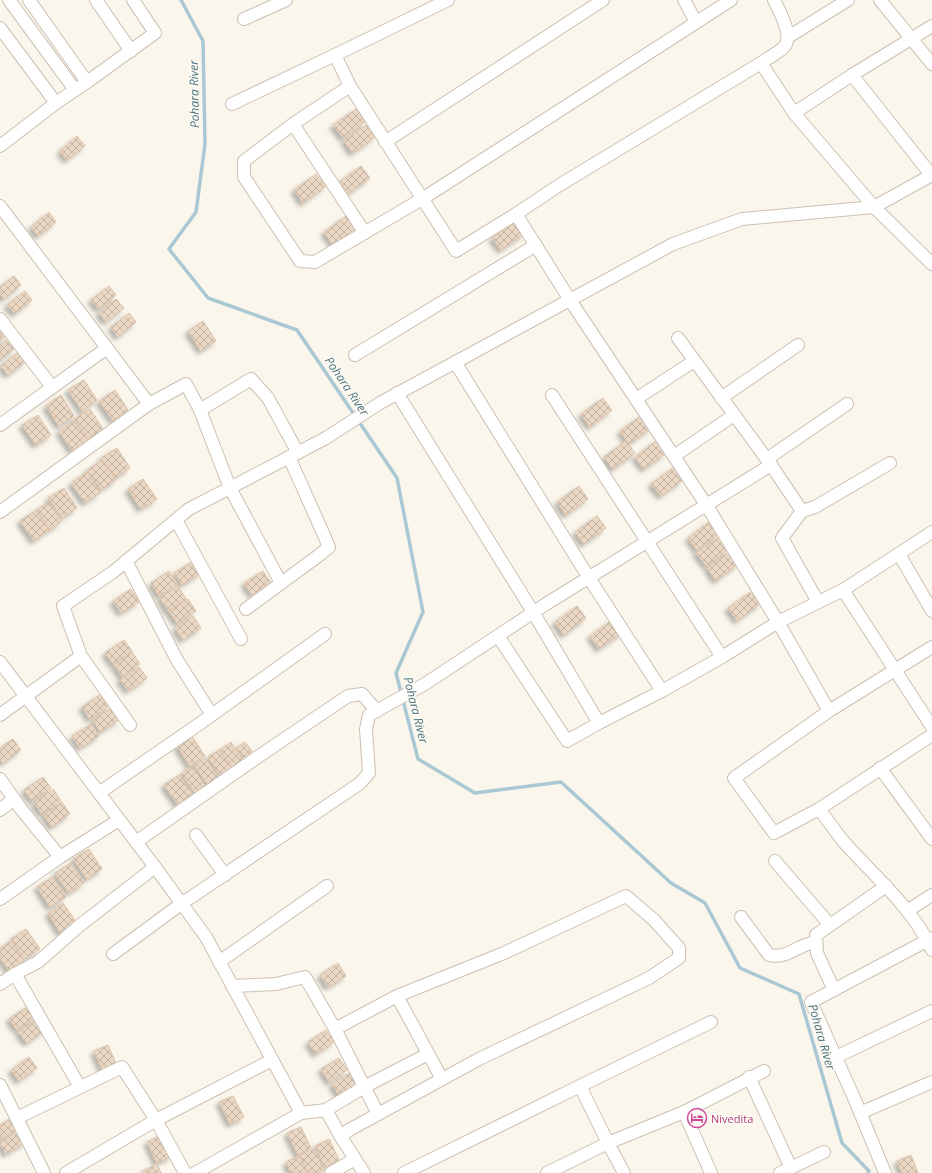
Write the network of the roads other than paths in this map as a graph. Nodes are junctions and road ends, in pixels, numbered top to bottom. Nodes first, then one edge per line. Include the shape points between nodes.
1 (9, 0) edge
2 (29, 0) edge
3 (96, 0) edge
4 (133, 0) edge
5 (286, 0) edge
6 (448, 0) edge
7 (603, 0) edge
8 (684, 0) edge
9 (731, 0) edge
10 (774, 0) edge
11 (848, 0) edge
12 (880, 0) edge
13 (244, 19) dead end
14 (696, 22) junction
15 (932, 26) edge
16 (0, 28) edge
17 (788, 37) junction
18 (912, 39) junction
19 (131, 51) junction
20 (335, 55) junction
21 (761, 63) junction
22 (932, 64) edge
23 (852, 75) junction
24 (87, 82) junction
25 (350, 86) junction
26 (75, 90) junction
27 (56, 103) junction
28 (232, 104) dead end
29 (794, 113) junction
30 (293, 124) junction
31 (385, 142) junction
32 (0, 146) edge
33 (932, 175) edge
34 (422, 199) junction
35 (0, 206) edge
36 (874, 207) junction
37 (516, 214) junction
38 (365, 233) junction
39 (536, 245) junction
40 (932, 264) edge
41 (570, 300) junction
42 (0, 319) edge
43 (678, 338) dead end
44 (798, 345) dead end
45 (107, 348) junction
46 (355, 355) dead end
47 (694, 361) junction
48 (455, 362) junction
49 (52, 387) junction
50 (397, 393) junction
51 (552, 394) dead end
52 (721, 398) junction
53 (636, 399) junction
54 (149, 404) junction
55 (847, 404) dead end
56 (200, 410) junction
57 (734, 415) junction
58 (0, 425) edge
59 (293, 455) junction
60 (674, 456) junction
61 (769, 462) junction
62 (890, 463) dead end
63 (230, 488) junction
64 (707, 506) junction
65 (802, 511) junction
66 (0, 512) edge
67 (176, 520) junction
68 (932, 532) edge
69 (648, 542) junction
70 (899, 554) junction
71 (126, 561) junction
72 (589, 578) junction
73 (281, 583) junction
74 (843, 590) junction
75 (818, 602) junction
76 (246, 609) dead end
77 (932, 611) edge
78 (533, 612) junction
79 (778, 622) junction
80 (325, 634) dead end
81 (498, 636) junction
82 (241, 639) dead end
83 (932, 647) edge
84 (82, 656) junction
85 (722, 657) junction
86 (0, 662) edge
87 (895, 670) junction
88 (662, 691) junction
89 (26, 696) junction
90 (381, 708) junction
91 (830, 711) junction
92 (0, 715) edge
93 (212, 715) junction
94 (599, 723) junction
95 (130, 725) dead end
96 (932, 727) edge
97 (932, 735) edge
98 (880, 768) junction
99 (0, 779) edge
100 (99, 792) junction
101 (14, 799) junction
102 (820, 808) junction
103 (0, 810) edge
104 (119, 820) junction
105 (928, 826) edge
106 (196, 835) dead end
107 (932, 839) edge
108 (136, 842) junction
109 (60, 857) junction
110 (775, 861) dead end
111 (155, 867) junction
112 (225, 874) junction
113 (327, 886) dead end
114 (886, 886) junction
115 (2, 894) edge
116 (932, 895) edge
117 (181, 904) junction
118 (907, 911) junction
119 (741, 917) dead end
120 (830, 925) junction
121 (816, 942) junction
122 (931, 943) edge
123 (113, 954) dead end
124 (219, 962) junction
125 (15, 974) junction
126 (0, 984) edge
127 (232, 986) junction
128 (834, 990) junction
129 (397, 996) junction
130 (932, 1011) edge
131 (711, 1022) dead end
132 (335, 1029) junction
133 (428, 1054) junction
134 (836, 1057) junction
135 (272, 1060) junction
136 (764, 1071) dead end
137 (749, 1077) junction
138 (442, 1079) junction
139 (932, 1082) edge
140 (0, 1085) edge
141 (580, 1086) junction
142 (80, 1087) junction
143 (364, 1087) junction
144 (326, 1110) junction
145 (300, 1112) junction
146 (684, 1112) junction
147 (860, 1113) junction
148 (378, 1114) junction
149 (17, 1118) junction
150 (156, 1120) junction
151 (341, 1137) junction
152 (608, 1143) junction
153 (824, 1152) dead end
154 (355, 1160) junction
155 (786, 1171) edge
156 (44, 1173) edge
157 (66, 1173) edge
158 (185, 1173) edge
159 (195, 1173) edge
160 (331, 1173) edge
161 (364, 1173) edge
162 (404, 1173) edge
163 (547, 1173) edge
164 (624, 1173) edge
165 (711, 1173) edge
166 (885, 1173) edge

1 - 26 street
2 - 24 street
3 - 19 street
4 - 19 street via 155,33
5 - 13 street
6 - 20 street
7 - 31 street
8 - 14 street
9 - 14 street
10 - 17 street
11 - 17 street
12 - 18 street
14 - 34 street
15 - 18 street
16 - 27 street
17 - 21 street via 785,46
18 - 22 street
18 - 23 street
19 - 24 street
20 - 25 street
20 - 28 street
21 - 29 street
21 - 37 street
23 - 29 street
23 - 33 street
24 - 26 street
25 - 30 street
25 - 31 street
26 - 27 street
27 - 32 street
29 - 36 street
30 - 38 street
30 - 38 street via 244,161 244,177 300,261 315,262
31 - 34 street
33 - 36 street
34 - 37 street via 456,251
34 - 38 street
35 - 45 street
36 - 40 street
36 - 41 street via 742,219 673,244
37 - 39 street
39 - 41 street
39 - 46 street
41 - 48 street
41 - 53 street
42 - 49 street
43 - 47 street
44 - 52 street
45 - 49 street
45 - 54 street
47 - 52 street
47 - 53 street
48 - 50 street
48 - 72 street
49 - 58 street
50 - 59 street via 326,438
50 - 78 street
51 - 69 street
52 - 57 street
53 - 60 street
54 - 56 street via 186,384
54 - 66 street
55 - 61 street
56 - 59 street via 251,379 268,398
56 - 63 street
57 - 60 street
57 - 61 street
59 - 63 street
59 - 73 street via 329,547
60 - 64 street
61 - 64 street
61 - 65 street
62 - 65 street via 815,507
63 - 67 street via 189,509
63 - 73 street
64 - 69 street
64 - 79 street
65 - 75 street via 782,538
67 - 71 street
67 - 82 street
68 - 70 street
69 - 72 street
69 - 85 street
70 - 74 street
70 - 77 street
71 - 84 street via 63,606
71 - 93 street via 177,660
72 - 78 street
72 - 88 street
73 - 76 street
74 - 75 street
74 - 87 street
75 - 79 street
78 - 81 street
78 - 94 street
79 - 85 street
79 - 91 street
80 - 93 street
81 - 90 street via 425,684
81 - 94 street via 566,741
83 - 87 street
84 - 89 street
84 - 95 street
85 - 88 street
86 - 89 street
87 - 91 street
87 - 96 street
88 - 94 street
89 - 92 street
89 - 100 street
90 - 108 street via 362,694 348,696
90 - 112 street via 369,716 366,729 369,773 359,784
91 - 102 street via 734,778 774,833
93 - 100 street
97 - 98 street
98 - 102 street
98 - 105 street
99 - 101 street
100 - 104 street
101 - 103 street
101 - 109 street
102 - 114 street via 843,840
104 - 108 street
104 - 109 street
105 - 107 street
106 - 112 street
108 - 111 street
109 - 115 street
110 - 120 street
111 - 117 street
111 - 125 street via 79,926 38,962
112 - 117 street
113 - 124 street
114 - 118 street
114 - 120 street
116 - 118 street
117 - 123 street
117 - 124 street via 206,938
118 - 122 street
119 - 121 street via 769,955 784,956
120 - 121 street via 816,935
121 - 128 street via 817,953
122 - 128 street
124 - 127 street
125 - 126 street
125 - 142 street
127 - 132 street via 276,984 305,977
127 - 135 street
128 - 134 street via 811,1002
129 - 132 street
129 - 133 street
129 - 138 street via 504,953 626,896 654,920 678,948 679,958 649,978
130 - 134 street
131 - 141 street
132 - 143 street
133 - 138 street
133 - 143 street
134 - 147 street
135 - 145 street
135 - 150 street
136 - 137 street
137 - 146 street
137 - 155 street
138 - 148 street
139 - 147 street
140 - 149 street
141 - 152 street
141 - 162 street
142 - 149 street
142 - 150 street via 122,1067
143 - 144 street
143 - 148 street
144 - 145 street
144 - 151 street
145 - 159 street
146 - 152 street
146 - 165 street
147 - 166 street
148 - 151 street
149 - 156 street
150 - 157 street
150 - 158 street
151 - 154 street
152 - 163 street
152 - 164 street
153 - 155 street
154 - 160 street
154 - 161 street

